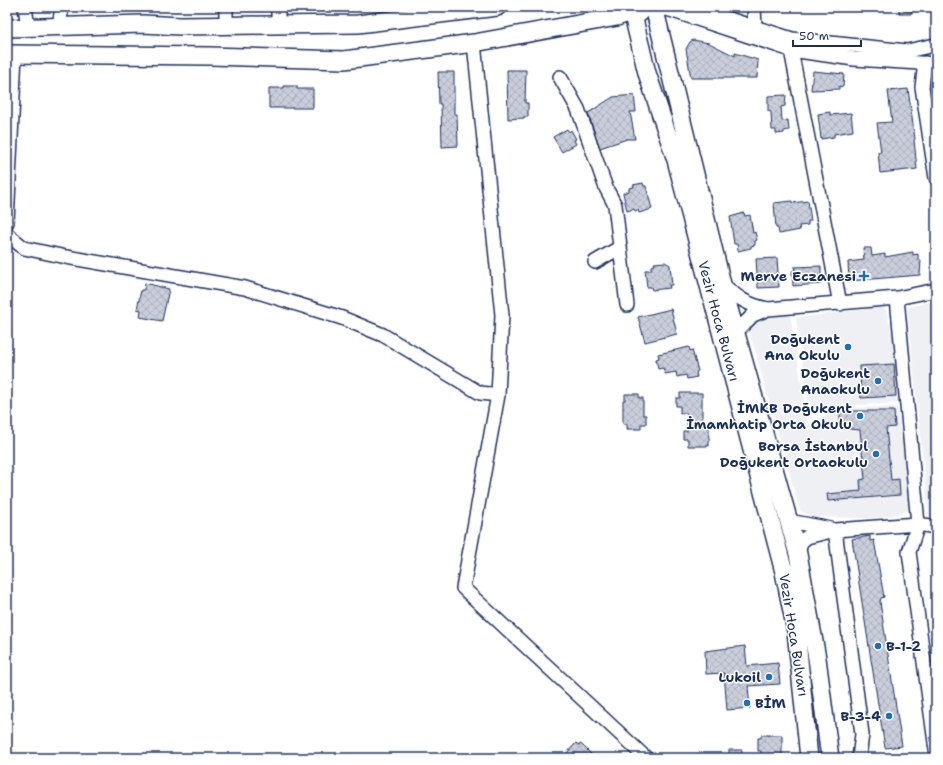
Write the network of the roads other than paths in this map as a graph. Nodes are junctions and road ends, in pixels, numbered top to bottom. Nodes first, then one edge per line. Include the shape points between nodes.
1 (25, 7) edge
2 (62, 7) edge
3 (226, 7) edge
4 (278, 7) edge
5 (497, 7) edge
6 (653, 7) edge
7 (661, 7) edge
8 (691, 7) edge
9 (754, 7) edge
10 (471, 9) edge
11 (630, 9) edge
12 (7, 24) edge
13 (226, 25) junction
14 (278, 25) junction
15 (59, 26) junction
16 (28, 27) junction
17 (754, 27) junction
18 (7, 28) edge
19 (474, 43) junction
20 (935, 44) edge
21 (791, 50) junction
22 (11, 54) edge
23 (932, 63) edge
24 (560, 77) dead end
25 (936, 178) edge
26 (7, 222) edge
27 (7, 234) edge
28 (619, 248) junction
29 (595, 262) dead end
30 (722, 284) junction
31 (936, 290) edge
32 (897, 298) junction
33 (840, 304) junction
34 (627, 305) dead end
35 (768, 309) junction
36 (735, 333) junction
37 (498, 395) junction
38 (789, 520) junction
39 (918, 524) junction
40 (936, 527) edge
41 (835, 530) junction
42 (798, 554) junction
43 (936, 750) edge
44 (646, 758) edge
45 (809, 758) edge
46 (830, 758) edge
47 (859, 758) edge

1 - 16 street
2 - 15 street
3 - 13 street
4 - 14 street
5 - 10 main road
6 - 11 main road via 642,13
6 - 30 main road, Vezir Hoca Bulvarı
7 - 21 street
8 - 17 street
9 - 17 street
10 - 14 main road via 358,24
11 - 19 main road via 617,17
11 - 45 main road, Vezir Hoca Bulvarı via 647,73 676,160 784,572 796,631
12 - 18 street
13 - 14 main road
13 - 15 main road
15 - 16 main road
16 - 18 main road
17 - 20 street via 792,39 907,51
19 - 22 main road via 344,60
19 - 37 street via 502,314
20 - 23 street
21 - 23 street via 854,59
21 - 33 street
22 - 26 street
23 - 25 street via 922,88
24 - 28 street via 578,109 606,188 616,205
27 - 37 street via 24,248 245,288 342,318 383,335 480,393
28 - 29 street
28 - 34 street
30 - 35 street via 737,298 751,306
30 - 36 main road, Vezir Hoca Bulvarı
31 - 32 street
32 - 33 street
32 - 39 street
33 - 35 street
35 - 36 street via 753,315
36 - 38 main road, Vezir Hoca Bulvarı
37 - 44 street via 463,588
38 - 41 street
38 - 42 main road, Vezir Hoca Bulvarı
39 - 40 street
39 - 41 street
39 - 43 street via 909,552
41 - 42 street via 807,536 801,542
41 - 47 street via 862,734
42 - 46 main road, Vezir Hoca Bulvarı via 817,658

